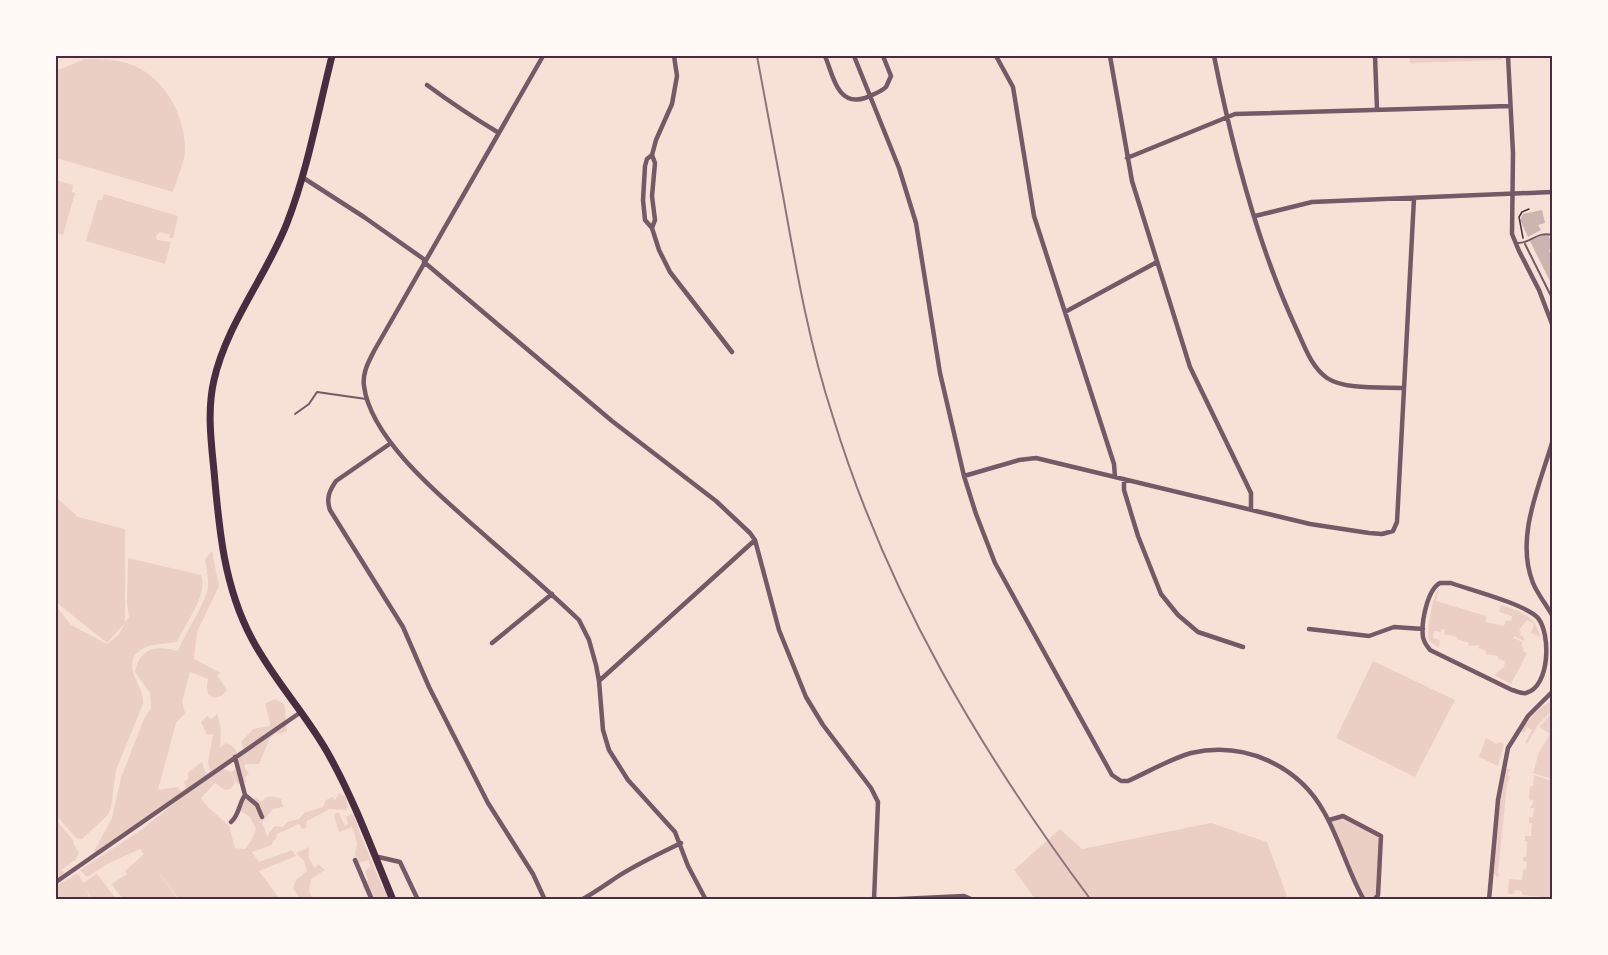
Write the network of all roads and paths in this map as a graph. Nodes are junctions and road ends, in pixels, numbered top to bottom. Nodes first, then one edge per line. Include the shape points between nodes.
1 (332, 56) edge
2 (543, 56) edge
3 (675, 56) edge
4 (825, 56) edge
5 (854, 56) edge
6 (883, 56) edge
7 (996, 56) edge
8 (1110, 56) edge
9 (1214, 56) edge
10 (1376, 56) edge
11 (1508, 56) edge
12 (427, 85) dead end
13 (870, 96) junction
14 (1510, 106) junction
15 (1377, 110) junction
16 (1227, 116) junction
17 (499, 133) junction
18 (652, 155) junction
19 (1127, 158) junction
20 (302, 177) junction
21 (1552, 192) edge
22 (1513, 194) junction
23 (1414, 198) junction
24 (1529, 209) dead end
25 (1255, 216) junction
26 (652, 228) junction
27 (1552, 235) edge
28 (1515, 243) junction
29 (1525, 244) junction
30 (424, 261) junction
31 (1157, 262) junction
32 (1552, 298) edge
33 (1545, 303) junction
34 (1065, 312) junction
35 (1552, 324) edge
36 (732, 352) dead end
37 (1404, 388) junction
38 (367, 399) junction
39 (295, 414) dead end
40 (391, 442) junction
41 (1552, 443) edge
42 (964, 476) junction
43 (1115, 477) junction
44 (1124, 479) junction
45 (1251, 509) junction
46 (756, 540) junction
47 (552, 594) junction
48 (1551, 608) edge
49 (1552, 615) edge
50 (1309, 629) dead end
51 (1423, 629) junction
52 (492, 643) dead end
53 (1243, 647) dead end
54 (1550, 659) edge
55 (599, 681) junction
56 (1552, 695) edge
57 (302, 712) junction
58 (235, 757) junction
59 (245, 795) junction
60 (262, 817) dead end
61 (1329, 820) junction
62 (231, 822) dead end
63 (681, 843) junction
64 (374, 856) junction
65 (354, 860) dead end
66 (366, 865) dead end
67 (358, 868) junction
68 (56, 882) edge
69 (372, 900) edge
70 (393, 900) edge
71 (418, 900) edge
72 (545, 900) edge
73 (581, 900) edge
74 (706, 900) edge
75 (874, 900) edge
76 (880, 900) edge
77 (973, 900) edge
78 (1364, 900) edge
79 (1374, 900) edge
80 (1489, 900) edge

1 - 20 main road
2 - 17 street
3 - 18 street via 675,94
4 - 13 street via 842,95 855,101
5 - 13 street
6 - 13 street via 890,79 885,90
7 - 34 street via 1013,87 1034,216
8 - 19 street
9 - 16 street
10 - 15 street
11 - 14 street
12 - 17 street
13 - 42 street via 916,223 940,373
14 - 15 street
14 - 22 street
15 - 16 street
16 - 19 street
16 - 25 street
17 - 30 street
18 - 26 street
18 - 26 street via 645,166 643,200 645,220
19 - 31 street
20 - 30 street
20 - 57 main road via 269,264 222,350 210,407 216,496 230,589 253,641
21 - 22 street
22 - 23 street
22 - 28 street via 1511,227
23 - 25 street via 1312,202
23 - 37 street
24 - 29 path via 1519,217
25 - 37 street via 1281,295 1316,367 1341,384
26 - 36 street via 670,272
27 - 29 lane via 1539,234
28 - 29 lane
28 - 33 street
29 - 32 lane
30 - 38 street via 369,361 364,378
30 - 46 street via 612,421 716,501
31 - 34 street
31 - 45 street via 1190,367 1251,493
32 - 33 lane
33 - 35 street
34 - 43 street
37 - 45 street via 1397,522 1393,531 1382,534 1340,530
38 - 39 lane via 317,392
38 - 40 street
40 - 47 street via 428,484
40 - 72 street via 336,481 331,488 330,510 403,627 488,803 533,873
41 - 48 street via 1526,541 1533,583
42 - 43 street via 1036,458
42 - 61 street via 995,563 1112,775 1121,782 1128,781 1191,753 1227,750 1253,754 1288,771 1306,786
43 - 44 street
44 - 45 street
44 - 53 street via 1137,536 1161,594 1198,632
46 - 55 street
46 - 75 street via 779,630 802,687 823,725 878,802
47 - 52 street
47 - 55 street via 585,630
48 - 49 street
50 - 51 street via 1369,636 1394,627
51 - 54 street via 1423,639 1430,650 1522,693 1531,690
51 - 54 street via 1431,590 1440,583 1451,582 1531,612 1542,624
55 - 63 street via 603,730 609,750 628,780
56 - 80 street via 1528,716 1508,748 1498,800
57 - 58 street
57 - 64 main road via 332,759
58 - 59 street
58 - 68 street
59 - 60 street via 257,805
59 - 62 street via 237,818
61 - 78 street
61 - 79 street via 1343,816 1381,836 1378,895
63 - 73 street
63 - 74 street
64 - 70 main road
64 - 71 street via 400,862
65 - 67 street
66 - 67 street
67 - 69 street
76 - 77 street via 963,896

